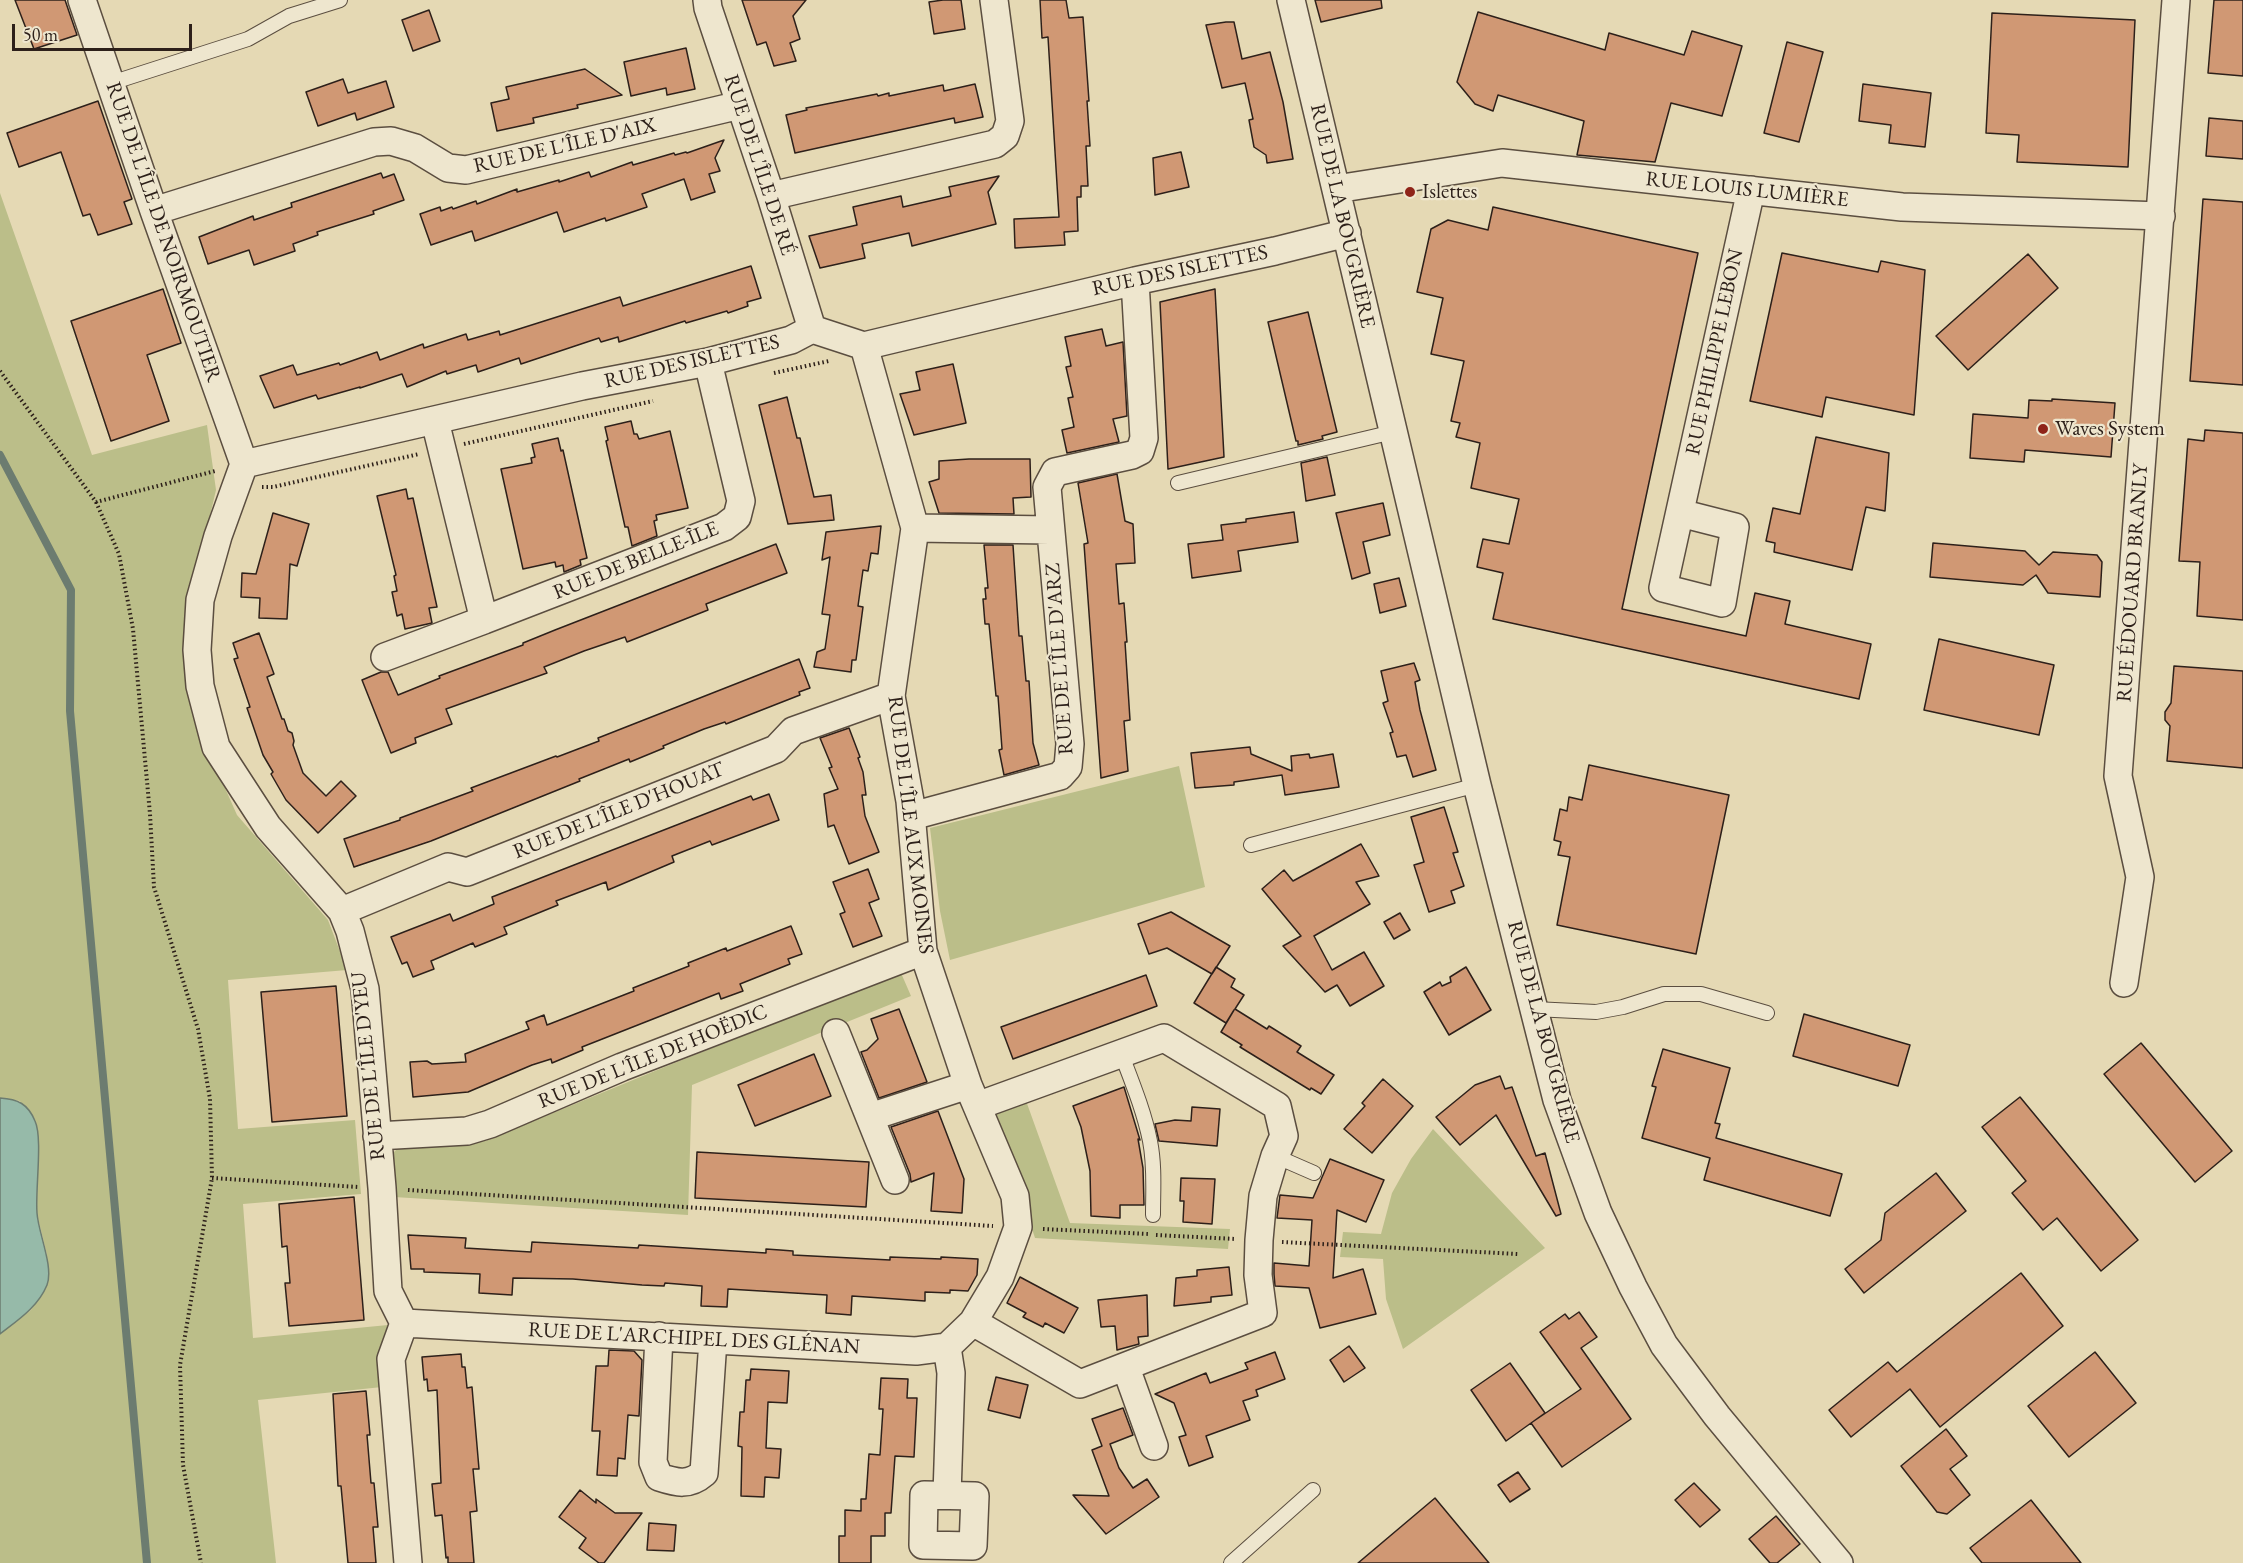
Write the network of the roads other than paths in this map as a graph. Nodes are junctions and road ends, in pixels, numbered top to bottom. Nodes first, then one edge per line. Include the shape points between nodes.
1 (82, 0) edge
2 (339, 0) edge
3 (707, 0) edge
4 (994, 0) edge
5 (1291, 0) edge
6 (2176, 0) edge
7 (111, 83) junction
8 (740, 105) junction
9 (1336, 189) junction
10 (1751, 190) junction
11 (771, 196) junction
12 (154, 212) junction
13 (2161, 216) junction
14 (1347, 233) junction
15 (1135, 281) junction
16 (812, 329) junction
17 (864, 345) junction
18 (708, 362) junction
19 (435, 421) junction
20 (1393, 432) junction
21 (244, 464) junction
22 (1178, 483) dead end
23 (1680, 513) dead end
24 (915, 528) junction
25 (1050, 530) junction
26 (484, 620) junction
27 (385, 657) dead end
28 (891, 696) junction
29 (1477, 785) junction
30 (912, 816) junction
31 (1251, 845) dead end
32 (342, 911) junction
33 (923, 951) junction
34 (2124, 982) dead end
35 (1534, 1009) junction
36 (1767, 1014) dead end
37 (836, 1033) dead end
38 (1121, 1053) junction
39 (973, 1095) junction
40 (870, 1117) junction
41 (377, 1136) junction
42 (1275, 1156) junction
43 (1314, 1173) dead end
44 (895, 1180) dead end
45 (1152, 1215) dead end
46 (973, 1322) junction
47 (404, 1323) junction
48 (659, 1336) junction
49 (713, 1340) junction
50 (947, 1347) junction
51 (1126, 1368) junction
52 (1154, 1446) dead end
53 (1313, 1490) dead end
54 (948, 1495) dead end
55 (408, 1563) edge
56 (1231, 1563) edge
57 (1839, 1563) edge

1 - 7 street, RUE DE L'ÎLE DE NOIRMOUTIER
2 - 7 lane via 289,16 248,39
3 - 8 street, RUE DE L'ÎLE DE RÉ
4 - 11 street via 1010,121 1005,136 995,144
5 - 9 street, RUE DE LA BOUGRIÈRE
6 - 13 street, RUE ÉDOUARD BRANLY
7 - 12 street, RUE DE L'ÎLE DE NOIRMOUTIER
8 - 11 street, RUE DE L'ÎLE DE RÉ
8 - 12 street, RUE DE L'ÎLE D'AIX via 466,170 448,168 415,148 391,141 374,142
9 - 10 street, RUE LOUIS LUMIÈRE via 1502,163
9 - 14 street, RUE DE LA BOUGRIÈRE
10 - 13 street, RUE LOUIS LUMIÈRE via 1902,207
10 - 23 street, RUE PHILIPPE LEBON
11 - 16 street, RUE DE L'ÎLE DE RÉ
12 - 21 street, RUE DE L'ÎLE DE NOIRMOUTIER
13 - 34 street, RUE ÉDOUARD BRANLY via 2118,776 2140,877
14 - 15 street, RUE DES ISLETTES
14 - 20 street, RUE DE LA BOUGRIÈRE
15 - 17 street, RUE DES ISLETTES
15 - 25 street, RUE DE L'ÎLE D'ARZ via 1144,438 1140,451 1054,472 1047,486
16 - 17 street
16 - 18 street, RUE DES ISLETTES via 791,340
17 - 24 street, RUE DE L'ÎLE AUX MOINES
18 - 19 street, RUE DES ISLETTES via 582,386
18 - 26 street, RUE DE BELLE-ÎLE via 741,501 737,518 724,527
19 - 21 street, RUE DES ISLETTES
19 - 26 street
20 - 22 lane
20 - 29 street, RUE DE LA BOUGRIÈRE
21 - 32 street, RUE DE L'ÎLE D'YEU via 200,600 200,686 216,747 268,826
24 - 25 street
24 - 28 street, RUE DE L'ÎLE AUX MOINES
25 - 30 street, RUE DE L'ÎLE D'ARZ via 1070,744 1068,767 1060,776
26 - 27 street, RUE DE BELLE-ÎLE
28 - 30 street, RUE DE L'ÎLE AUX MOINES
28 - 32 street, RUE DE L'ÎLE D'HOUAT via 793,731 776,750 467,872 448,867
29 - 31 lane
29 - 35 street, RUE DE LA BOUGRIÈRE
30 - 33 street, RUE DE L'ÎLE AUX MOINES
32 - 41 street, RUE DE L'ÎLE D'YEU via 365,989
33 - 39 street, RUE DE L'ÎLE AUX MOINES
33 - 41 street, RUE DE L'ÎLE DE HOËDIC via 622,1067 490,1124 466,1131
35 - 36 lane via 1596,1012 1664,994 1701,993
35 - 57 street, RUE DE LA BOUGRIÈRE via 1557,1100 1598,1213 1664,1345 1717,1416
37 - 40 street
38 - 39 street
38 - 42 street via 1164,1038 1277,1106 1284,1136
38 - 45 lane via 1150,1143
39 - 40 street
39 - 46 street, RUE DE L'ÎLE AUX MOINES via 1015,1196 1018,1227 1000,1277
40 - 44 street
41 - 47 street, RUE DE L'ÎLE D'YEU via 388,1291
42 - 43 lane
42 - 51 street via 1263,1196 1259,1240 1263,1313
46 - 50 street
46 - 51 street via 1080,1384
47 - 48 street, RUE DE L'ARCHIPEL DES GLÉNAN
47 - 55 street via 391,1359
48 - 49 street, RUE DE L'ARCHIPEL DES GLÉNAN
48 - 49 street via 653,1462 659,1478 677,1483 695,1480 704,1473
49 - 50 street, RUE DE L'ARCHIPEL DES GLÉNAN via 916,1351
50 - 54 street via 951,1373
51 - 52 street
53 - 56 lane

